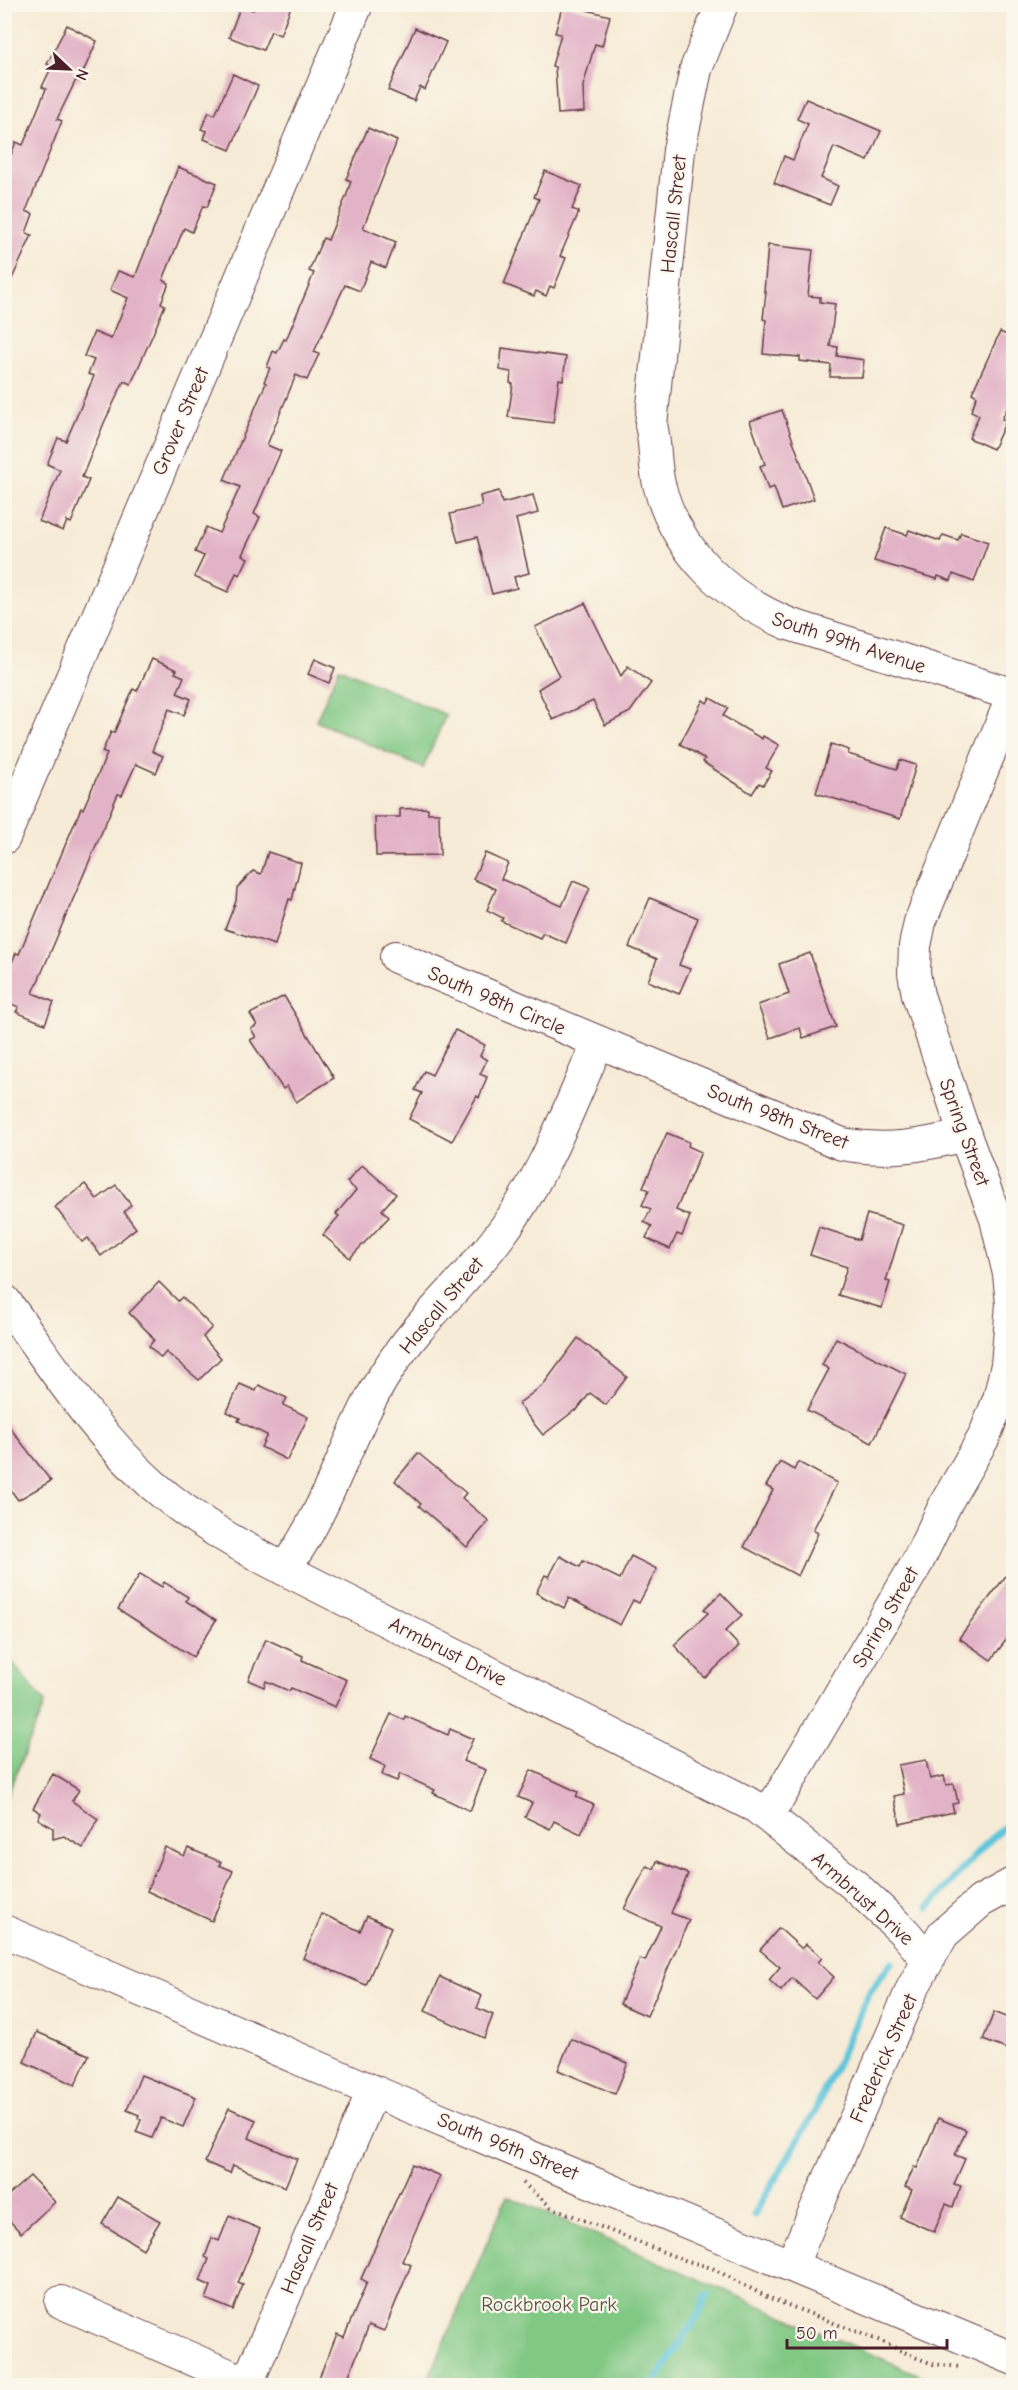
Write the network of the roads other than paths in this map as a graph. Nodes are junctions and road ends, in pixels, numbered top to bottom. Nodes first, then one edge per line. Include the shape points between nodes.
1 (357, 4) edge
2 (722, 4) edge
3 (652, 430) joint
4 (1013, 694) edge
5 (4, 838) edge
6 (396, 957) dead end
7 (598, 1042) junction
8 (965, 1135) junction
9 (4, 1300) edge
10 (284, 1569) junction
11 (766, 1814) junction
12 (1014, 1883) edge
13 (4, 1930) edge
14 (928, 1960) junction
15 (373, 2091) junction
16 (792, 2264) junction
17 (61, 2302) dead end
18 (1014, 2359) edge
19 (246, 2384) edge

1 - 5 street, Grover Street
2 - 3 street, Hascall Street via 696,69 681,138
3 - 4 street, South 99th Avenue via 655,464 667,508 682,539 703,567 731,593 760,612 789,624
4 - 8 street, Spring Street via 926,903 915,946 918,995
6 - 7 street, South 98th Circle
7 - 8 street, South 98th Street via 842,1144 899,1149
7 - 10 street, Hascall Street via 529,1194 496,1241 389,1367 360,1418 304,1539
8 - 11 street, Spring Street via 996,1219 1009,1274 1011,1335 999,1399 984,1437 917,1563
9 - 10 street, Armbrust Drive via 117,1449 153,1485 232,1542
10 - 11 street, Armbrust Drive
11 - 14 street, Armbrust Drive via 854,1885
12 - 14 street, Frederick Street via 963,1914 943,1934
13 - 15 street, South 96th Street
14 - 16 street, Frederick Street
15 - 16 street, South 96th Street
15 - 19 street, Hascall Street
16 - 18 street, South 96th Street
17 - 19 street

